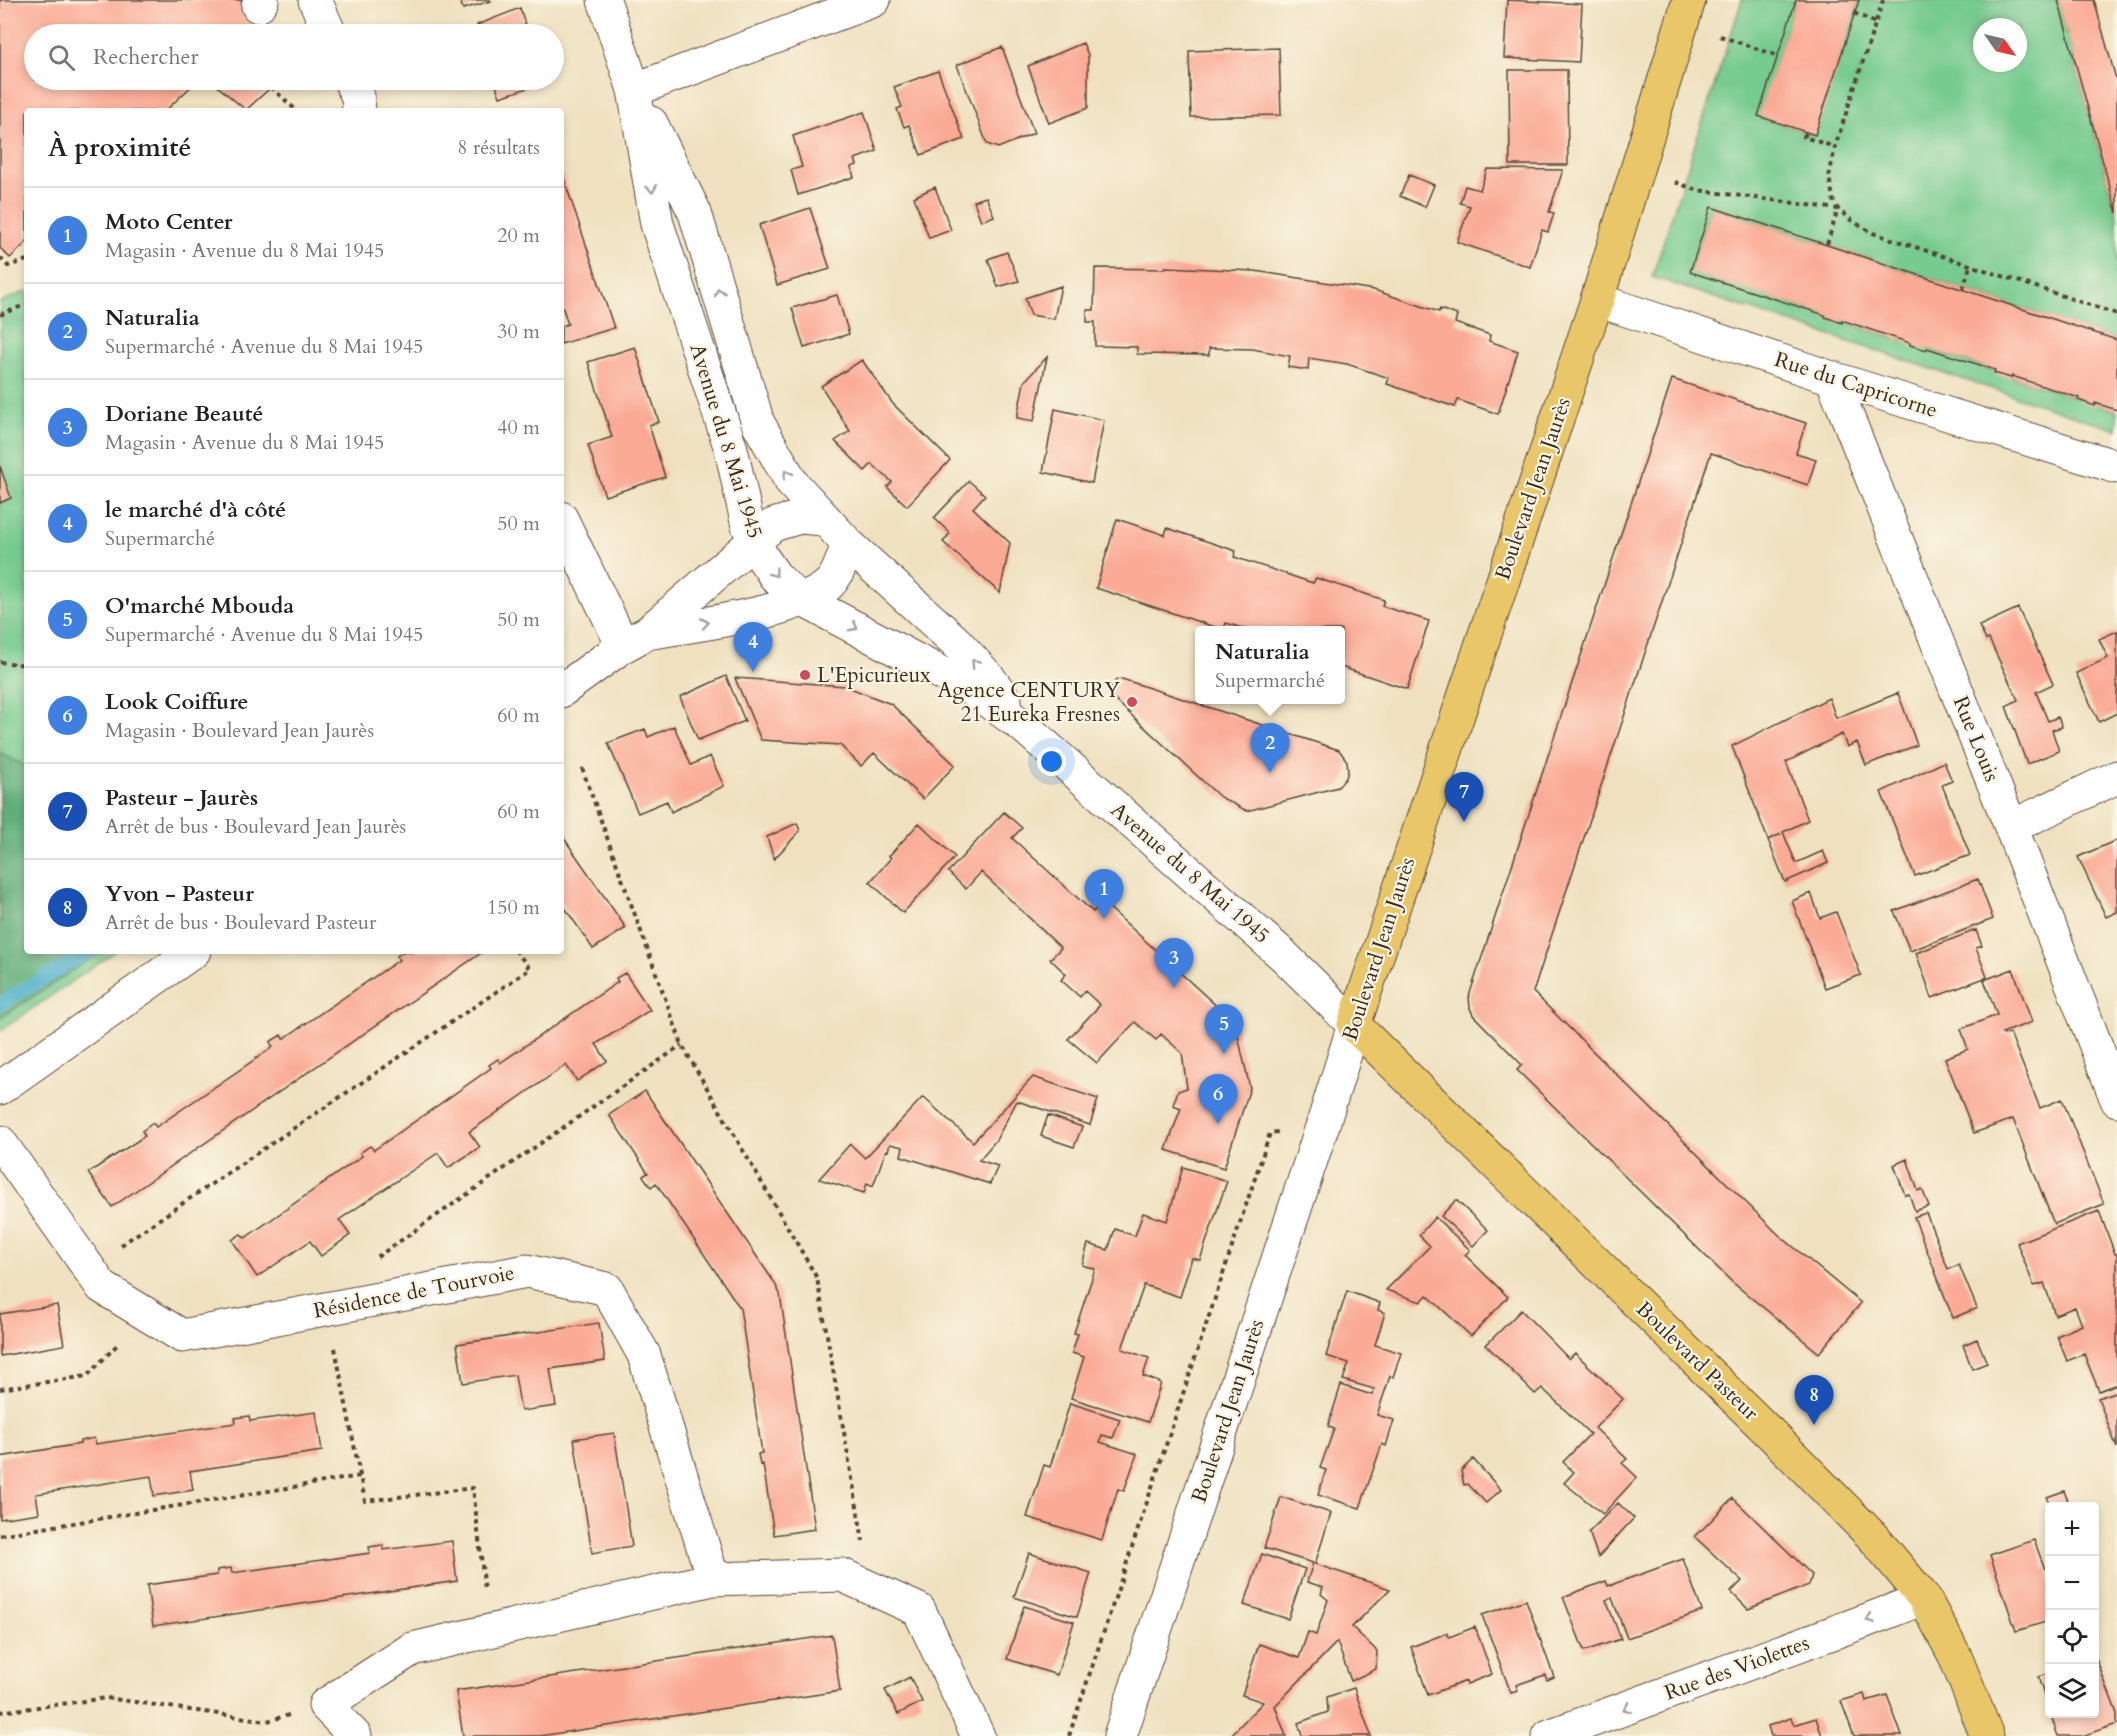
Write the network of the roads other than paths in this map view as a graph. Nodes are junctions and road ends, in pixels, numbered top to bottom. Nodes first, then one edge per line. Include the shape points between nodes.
1 (315, 0) edge
2 (604, 0) edge
3 (874, 0) edge
4 (1686, 12) edge
5 (326, 24) edge
6 (355, 90) edge
7 (634, 90) junction
8 (359, 108) edge
9 (1597, 300) junction
10 (1832, 378) junction
11 (2117, 467) edge
12 (824, 519) junction
13 (564, 523) edge
14 (753, 540) junction
15 (848, 544) junction
16 (803, 600) junction
17 (635, 639) junction
18 (564, 689) edge
19 (1023, 726) junction
20 (2117, 777) edge
21 (2011, 827) junction
22 (190, 954) edge
23 (1354, 1025) junction
24 (0, 1088) edge
25 (2117, 1100) edge
26 (0, 1142) edge
27 (713, 1579) junction
28 (1924, 1598) junction
29 (355, 1736) edge
30 (978, 1736) edge
31 (1120, 1736) edge
32 (1549, 1736) edge
33 (1987, 1736) edge

1 - 5 street
2 - 7 street, Avenue du 8 Mai 1945
3 - 7 street
4 - 9 main road, Boulevard Jean Jaurès
6 - 8 street
12 -> 7 street, Avenue du 8 Mai 1945 via 792,483 758,423 695,213
7 -> 14 street, Avenue du 8 Mai 1945 via 657,224 731,449
9 - 10 street, Rue du Capricorne
9 - 23 main road, Boulevard Jean Jaurès
10 - 11 street, Rue du Capricorne
10 - 21 street, Rue Louis
12 - 14 street via 800,517 773,525
12 - 15 street, Avenue du 8 Mai 1945
13 - 17 street
14 -> 16 street, Avenue du 8 Mai 1945 via 775,576
14 - 17 street
15 - 16 street via 828,584
19 -> 15 street, Avenue du 8 Mai 1945 via 989,678 956,642
17 -> 16 street
16 -> 19 street, Avenue du 8 Mai 1945 via 971,688
17 - 18 street
19 - 23 street, Avenue du 8 Mai 1945 via 1283,955
20 - 21 street
21 - 25 street, Rue Louis
22 - 24 street
23 - 28 main road, Boulevard Pasteur via 1784,1446 1873,1537
23 - 31 street, Boulevard Jean Jaurès
26 - 27 street, Résidence de Tourvoie via 102,1287 182,1336 527,1271 607,1289 644,1355
27 - 29 street via 412,1648 325,1705
27 - 30 street via 842,1575 919,1610
28 -> 32 street, Rue des Violettes
28 - 33 main road, Boulevard Pasteur via 1955,1656

